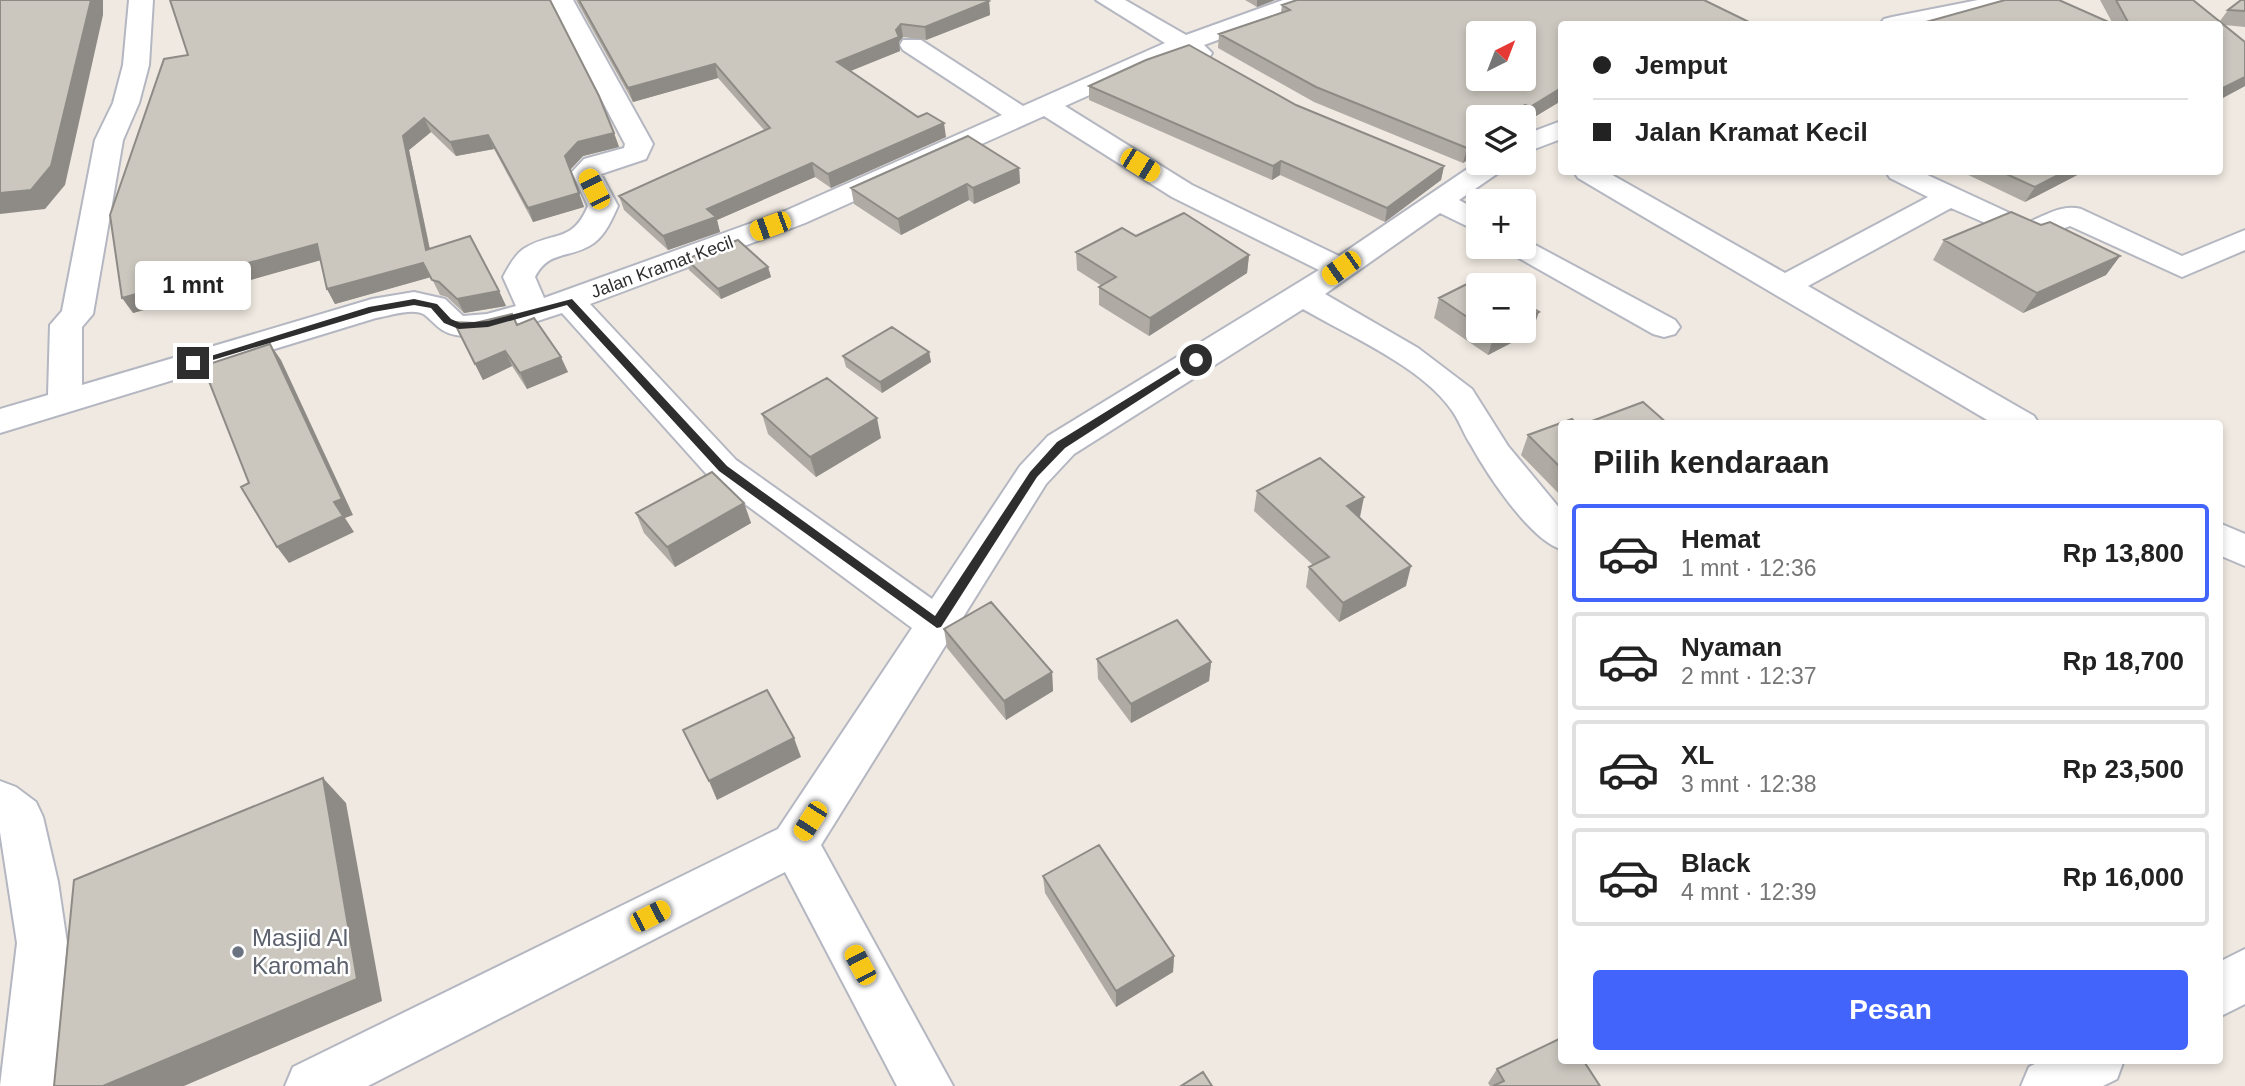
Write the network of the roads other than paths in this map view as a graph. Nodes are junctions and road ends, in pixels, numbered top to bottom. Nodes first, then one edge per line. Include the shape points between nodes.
1 (141, 0) edge
2 (561, 0) edge
3 (1108, 0) edge
4 (1305, 0) edge
5 (2013, 0) edge
6 (1907, 21) edge
7 (1183, 44) junction
8 (912, 45) edge
9 (1219, 64) edge
10 (1033, 111) junction
11 (1558, 131) edge
12 (1536, 139) edge
13 (1536, 145) edge
14 (1558, 154) edge
15 (1593, 175) edge
16 (1905, 175) edge
17 (1461, 177) edge
18 (1950, 197) junction
19 (2245, 239) edge
20 (1536, 255) edge
21 (1341, 268) junction
22 (1785, 286) junction
23 (1303, 295) junction
24 (569, 301) junction
25 (535, 312) junction
26 (1664, 327) dead end
27 (65, 402) junction
28 (2015, 420) edge
29 (0, 421) edge
30 (1558, 532) edge
31 (2223, 539) edge
32 (2245, 552) edge
33 (937, 624) junction
34 (0, 801) edge
35 (795, 844) junction
36 (2245, 974) edge
37 (2223, 989) edge
38 (2090, 1064) edge
39 (27, 1086) edge
40 (312, 1086) edge
41 (926, 1086) edge
42 (2048, 1086) edge

1 - 27 street via 136,65 109,140 77,314 66,325
2 - 25 street via 639,144 636,153 594,165 586,172 603,206 594,230 572,243 533,255 519,277
3 - 7 street
4 - 7 street, Jalan Kramat Kecil
5 - 6 street
7 - 9 street
7 - 10 street, Jalan Kramat Kecil
8 - 10 street
10 - 21 street via 1182,191
10 - 24 street, Jalan Kramat Kecil via 795,217
11 - 12 street
13 - 14 street
15 - 22 street
16 - 18 street
17 - 21 street
18 - 19 street via 2029,233 2071,215 2182,268
18 - 22 street
20 - 26 street
21 - 23 street
22 - 28 street
23 - 30 street via 1423,368 1458,396 1472,411 1487,442
23 - 33 street via 1061,445 1033,475
24 - 25 street, Jalan Kramat Kecil
24 - 33 street via 723,469
25 - 27 street, Jalan Kramat Kecil via 459,326 447,321 434,306 414,302 372,309
27 - 29 street, Jalan Kramat Kecil
31 - 32 street
33 - 35 street
34 - 39 street via 20,817 42,943
35 - 40 street
35 - 41 street
36 - 37 street
38 - 42 street

